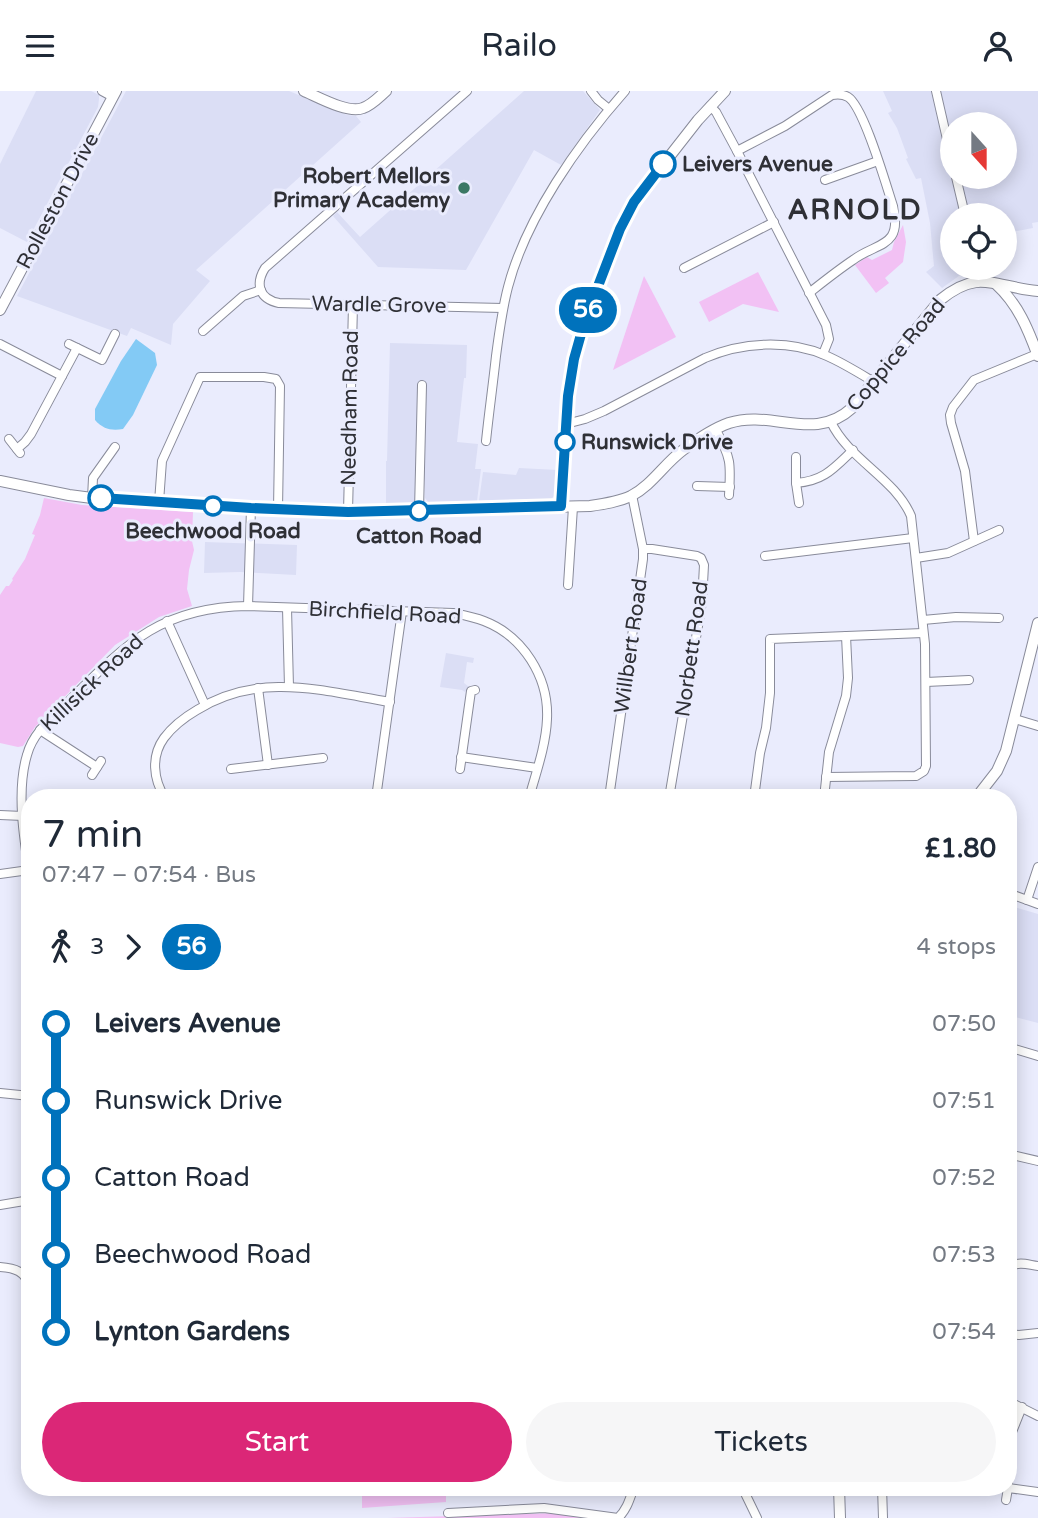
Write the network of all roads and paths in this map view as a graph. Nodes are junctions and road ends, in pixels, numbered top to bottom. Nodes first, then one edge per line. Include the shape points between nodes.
1 (102, 91) edge
2 (304, 91) edge
3 (386, 91) edge
4 (467, 91) edge
5 (591, 91) edge
6 (625, 91) edge
7 (725, 91) edge
8 (936, 91) edge
9 (114, 94) edge
10 (710, 106) junction
11 (609, 109) junction
12 (941, 112) edge
13 (737, 151) junction
14 (878, 161) junction
15 (825, 180) dead end
16 (774, 222) junction
17 (684, 268) dead end
18 (982, 281) joint
19 (996, 283) junction
20 (261, 290) junction
21 (1029, 290) edge
22 (809, 292) junction
23 (3, 297) edge
24 (353, 305) junction
25 (503, 308) junction
26 (0, 310) edge
27 (1020, 313) junction
28 (203, 331) dead end
29 (115, 334) dead end
30 (0, 344) edge
31 (823, 354) junction
32 (1038, 355) edge
33 (62, 376) junction
34 (874, 382) junction
35 (422, 385) dead end
36 (831, 422) junction
37 (566, 424) junction
38 (716, 430) junction
39 (9, 439) dead end
40 (486, 441) dead end
41 (115, 447) dead end
42 (853, 450) junction
43 (796, 457) dead end
44 (0, 481) edge
45 (796, 483) junction
46 (701, 488) dead end
47 (632, 495) junction
48 (92, 498) junction
49 (159, 502) junction
50 (799, 503) dead end
51 (561, 506) junction
52 (573, 506) junction
53 (251, 508) junction
54 (278, 509) junction
55 (419, 511) junction
56 (348, 512) junction
57 (999, 530) dead end
58 (913, 538) junction
59 (974, 541) junction
60 (643, 549) junction
61 (765, 556) dead end
62 (916, 558) junction
63 (568, 585) dead end
64 (248, 606) junction
65 (287, 608) junction
66 (402, 611) junction
67 (999, 618) dead end
68 (923, 620) junction
69 (167, 621) junction
70 (1038, 623) edge
71 (923, 633) junction
72 (846, 636) junction
73 (968, 680) dead end
74 (926, 683) junction
75 (289, 687) junction
76 (258, 688) junction
77 (475, 690) dead end
78 (390, 702) junction
79 (205, 705) junction
80 (1014, 719) junction
81 (1038, 726) edge
82 (40, 730) junction
83 (461, 757) junction
84 (323, 758) dead end
85 (268, 765) junction
86 (96, 768) dead end
87 (537, 768) junction
88 (232, 769) dead end
89 (460, 769) dead end
90 (826, 777) junction
91 (22, 789) edge
92 (160, 789) edge
93 (377, 789) edge
94 (531, 789) edge
95 (610, 789) edge
96 (671, 789) edge
97 (755, 789) edge
98 (825, 789) edge
99 (982, 789) edge
100 (0, 815) edge
101 (21, 816) edge
102 (1038, 867) edge
103 (0, 874) edge
104 (21, 874) edge
105 (1017, 896) edge
106 (1027, 900) junction
107 (1038, 904) edge
108 (1017, 1050) edge
109 (1038, 1056) edge
110 (0, 1093) edge
111 (21, 1095) edge
112 (1017, 1156) edge
113 (1038, 1161) edge
114 (21, 1202) edge
115 (0, 1205) edge
116 (1017, 1264) edge
117 (1038, 1266) edge
118 (0, 1267) edge
119 (21, 1273) edge
120 (1038, 1333) edge
121 (1017, 1334) edge
122 (1017, 1406) edge
123 (1022, 1408) junction
124 (1038, 1416) edge
125 (1017, 1420) edge
126 (1017, 1489) edge
127 (1038, 1492) edge
128 (631, 1496) edge
129 (746, 1496) edge
130 (839, 1496) edge
131 (883, 1496) edge
132 (1007, 1496) edge
133 (1006, 1500) dead end
134 (448, 1513) dead end
135 (757, 1518) edge
136 (840, 1518) edge
137 (883, 1518) edge

1 - 9 street
2 - 3 street via 354,110 367,107
4 - 20 street via 264,268
5 - 11 street
6 - 11 street
7 - 10 street
8 - 12 street
9 - 23 street, Rolleston Drive
10 - 13 street
10 - 37 street via 634,202 620,229 579,338
11 - 25 street via 545,201 516,262
13 - 14 street via 827,97 840,94 855,104
13 - 16 street
14 - 15 street
14 - 22 street via 895,217 891,236
16 - 17 street
16 - 22 street
18 - 19 street, Coppice Road
18 - 34 street, Coppice Road via 958,286 940,300
19 - 21 street, Coppice Road
19 - 27 street
20 - 24 street, Wardle Grove via 270,301 279,303
20 - 28 street via 243,296
21 - 27 street via 1018,297
22 - 31 street via 828,331
23 - 26 street, Rolleston Drive
24 - 25 street, Wardle Grove
24 - 56 street, Needham Road
25 - 40 street
27 - 32 street
29 - 33 street via 102,360 73,346
30 - 33 street
31 - 34 street
31 - 37 street via 766,345 723,351 604,411
32 - 59 street via 974,380 950,415 965,471
33 - 39 street via 19,451
34 - 36 street, Coppice Road via 852,408
35 - 55 street
36 - 38 street, Coppice Road via 810,425 755,419
36 - 42 street
37 - 51 street
38 - 46 street via 729,457 729,491
38 - 47 street, Coppice Road via 683,449
41 - 48 street via 93,478
42 - 45 street via 828,473
42 - 58 street via 906,506
43 - 45 street
44 - 48 street, Coppice Road
45 - 50 street
47 - 52 street, Coppice Road via 607,504
47 - 60 street, Willbert Road
48 - 49 street, Coppice Road
49 - 53 street, Coppice Road
49 - 54 street via 162,461 200,377 264,377 276,379 280,386
51 - 52 street, Coppice Road
51 - 55 street, Coppice Road
52 - 63 street
53 - 54 street, Coppice Road
53 - 64 street
54 - 56 street, Coppice Road
55 - 56 street, Coppice Road
57 - 59 street
58 - 61 street
58 - 62 street
59 - 62 street
60 - 95 street, Willbert Road
60 - 96 street, Norbett Road via 698,557 704,565
62 - 68 street
64 - 65 street, Birchfield Road
64 - 69 street, Killisick Road via 208,609
65 - 66 street, Birchfield Road
65 - 75 street
66 - 78 street
66 - 87 street, Birchfield Road via 477,618 518,642 536,669 546,699 547,720
67 - 68 street
68 - 71 street
69 - 79 street
69 - 82 street, Killisick Road via 124,647
70 - 80 street
71 - 72 street
71 - 74 street
72 - 90 street via 846,697
72 - 97 street via 770,639 770,693
73 - 74 street
74 - 90 street via 924,771 916,776
75 - 76 street
75 - 78 street
76 - 79 street
76 - 85 street
77 - 83 street via 471,691
78 - 93 street
79 - 92 street via 163,739 155,766
80 - 81 street
80 - 99 street via 1004,756
82 - 86 street
82 - 91 street, Killisick Road via 30,744
83 - 87 street
83 - 89 street
84 - 85 street
85 - 88 street
87 - 94 street, Birchfield Road
90 - 98 street
100 - 101 street
102 - 106 street
103 - 104 street
105 - 106 street
106 - 107 street
108 - 109 street
110 - 111 street
112 - 113 street
114 - 115 street
116 - 117 street
118 - 119 street
120 - 121 street
122 - 123 street
123 - 124 street
123 - 125 street
126 - 127 street
128 - 134 street via 618,1518 544,1508
129 - 135 street
130 - 136 street
131 - 137 street
132 - 133 street

